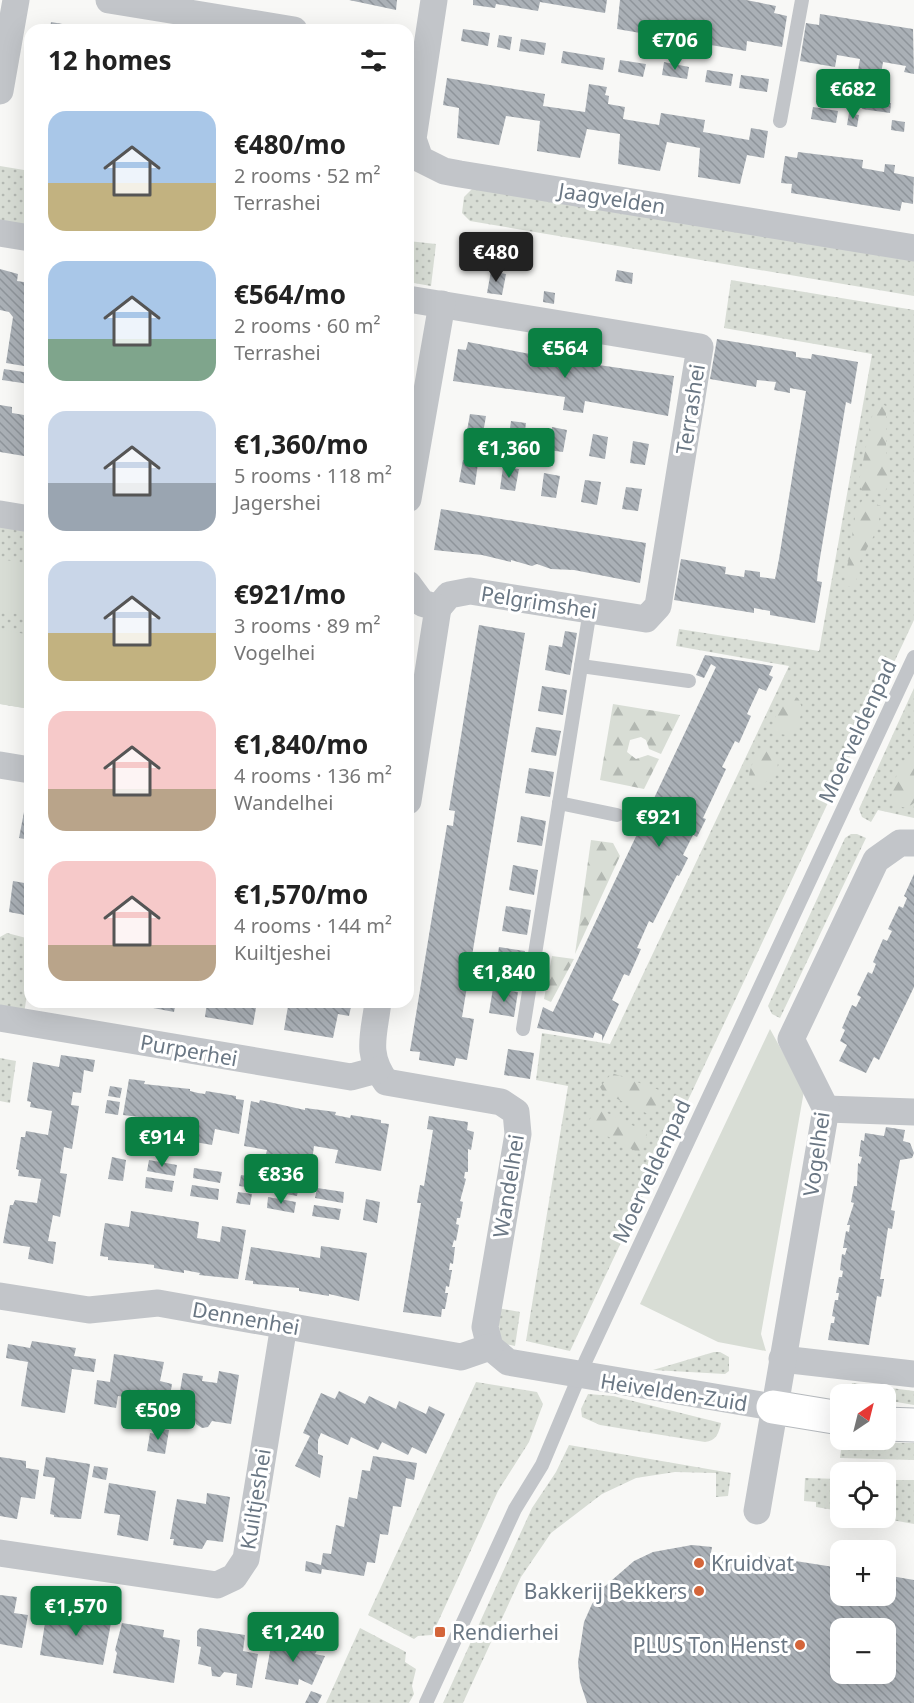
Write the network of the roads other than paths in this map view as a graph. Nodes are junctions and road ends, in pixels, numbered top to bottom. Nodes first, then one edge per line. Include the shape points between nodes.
1 (16, 0) edge
2 (109, 0) edge
3 (434, 0) edge
4 (802, 0) edge
5 (257, 24) edge
6 (417, 50) edge
7 (0, 91) edge
8 (414, 117) edge
9 (780, 121) dead end
10 (414, 142) edge
11 (0, 233) edge
12 (24, 237) edge
13 (914, 248) edge
14 (414, 300) edge
15 (442, 304) junction
16 (414, 465) edge
17 (0, 514) edge
18 (24, 518) edge
19 (414, 592) edge
20 (438, 608) junction
21 (590, 610) junction
22 (646, 619) joint
23 (914, 657) edge
24 (581, 666) junction
25 (689, 681) dead end
26 (414, 762) edge
27 (0, 765) edge
28 (24, 769) edge
29 (559, 803) junction
30 (616, 815) dead end
31 (914, 843) edge
32 (377, 1008) edge
33 (0, 1018) edge
34 (523, 1029) dead end
35 (377, 1070) junction
36 (826, 1109) junction
37 (914, 1112) edge
38 (0, 1296) edge
39 (284, 1325) junction
40 (499, 1355) junction
41 (782, 1359) junction
42 (914, 1374) edge
43 (578, 1376) junction
44 (773, 1407) junction
45 (830, 1416) edge
46 (896, 1424) edge
47 (914, 1425) edge
48 (756, 1511) dead end
49 (0, 1553) edge
50 (426, 1703) edge

1 - 7 street
2 - 5 street
3 - 6 street, Jaagvelden
4 - 9 lane
6 - 8 street, Jaagvelden
10 - 13 street, Jaagvelden via 420,159 444,171
11 - 12 street
14 - 15 street
15 - 16 street
15 - 22 street, Terrashei via 700,347 658,606
17 - 18 street
19 - 20 street via 422,603
20 - 21 street, Pelgrimshei via 449,595 470,591
20 - 26 street
21 - 22 street, Pelgrimshei
21 - 24 lane
23 - 43 lane, Moerveldenpad
24 - 25 lane
24 - 29 lane
27 - 28 street
29 - 30 lane
29 - 34 lane
31 - 36 street, Vogelhei via 900,843 876,860 791,1039
32 - 35 street via 371,1053
33 - 35 street, Purperhei via 351,1077
35 - 40 street, Wandelhei via 386,1082 501,1102 516,1112 518,1134 485,1327
36 - 37 street
36 - 41 street, Vogelhei
38 - 39 street, Dennenhei via 89,1310 158,1303
39 - 40 street, Dennenhei via 461,1357
39 - 49 street, Kuiltjeshei via 246,1559 234,1577 217,1585
40 - 43 street, Heivelden-Zuid
41 - 42 street
41 - 44 street, Vogelhei
43 - 44 street, Heivelden-Zuid
43 - 50 lane, Moerveldenpad via 542,1465 515,1509
44 - 45 street, Heivelden-Zuid
44 - 48 street
46 - 47 street

